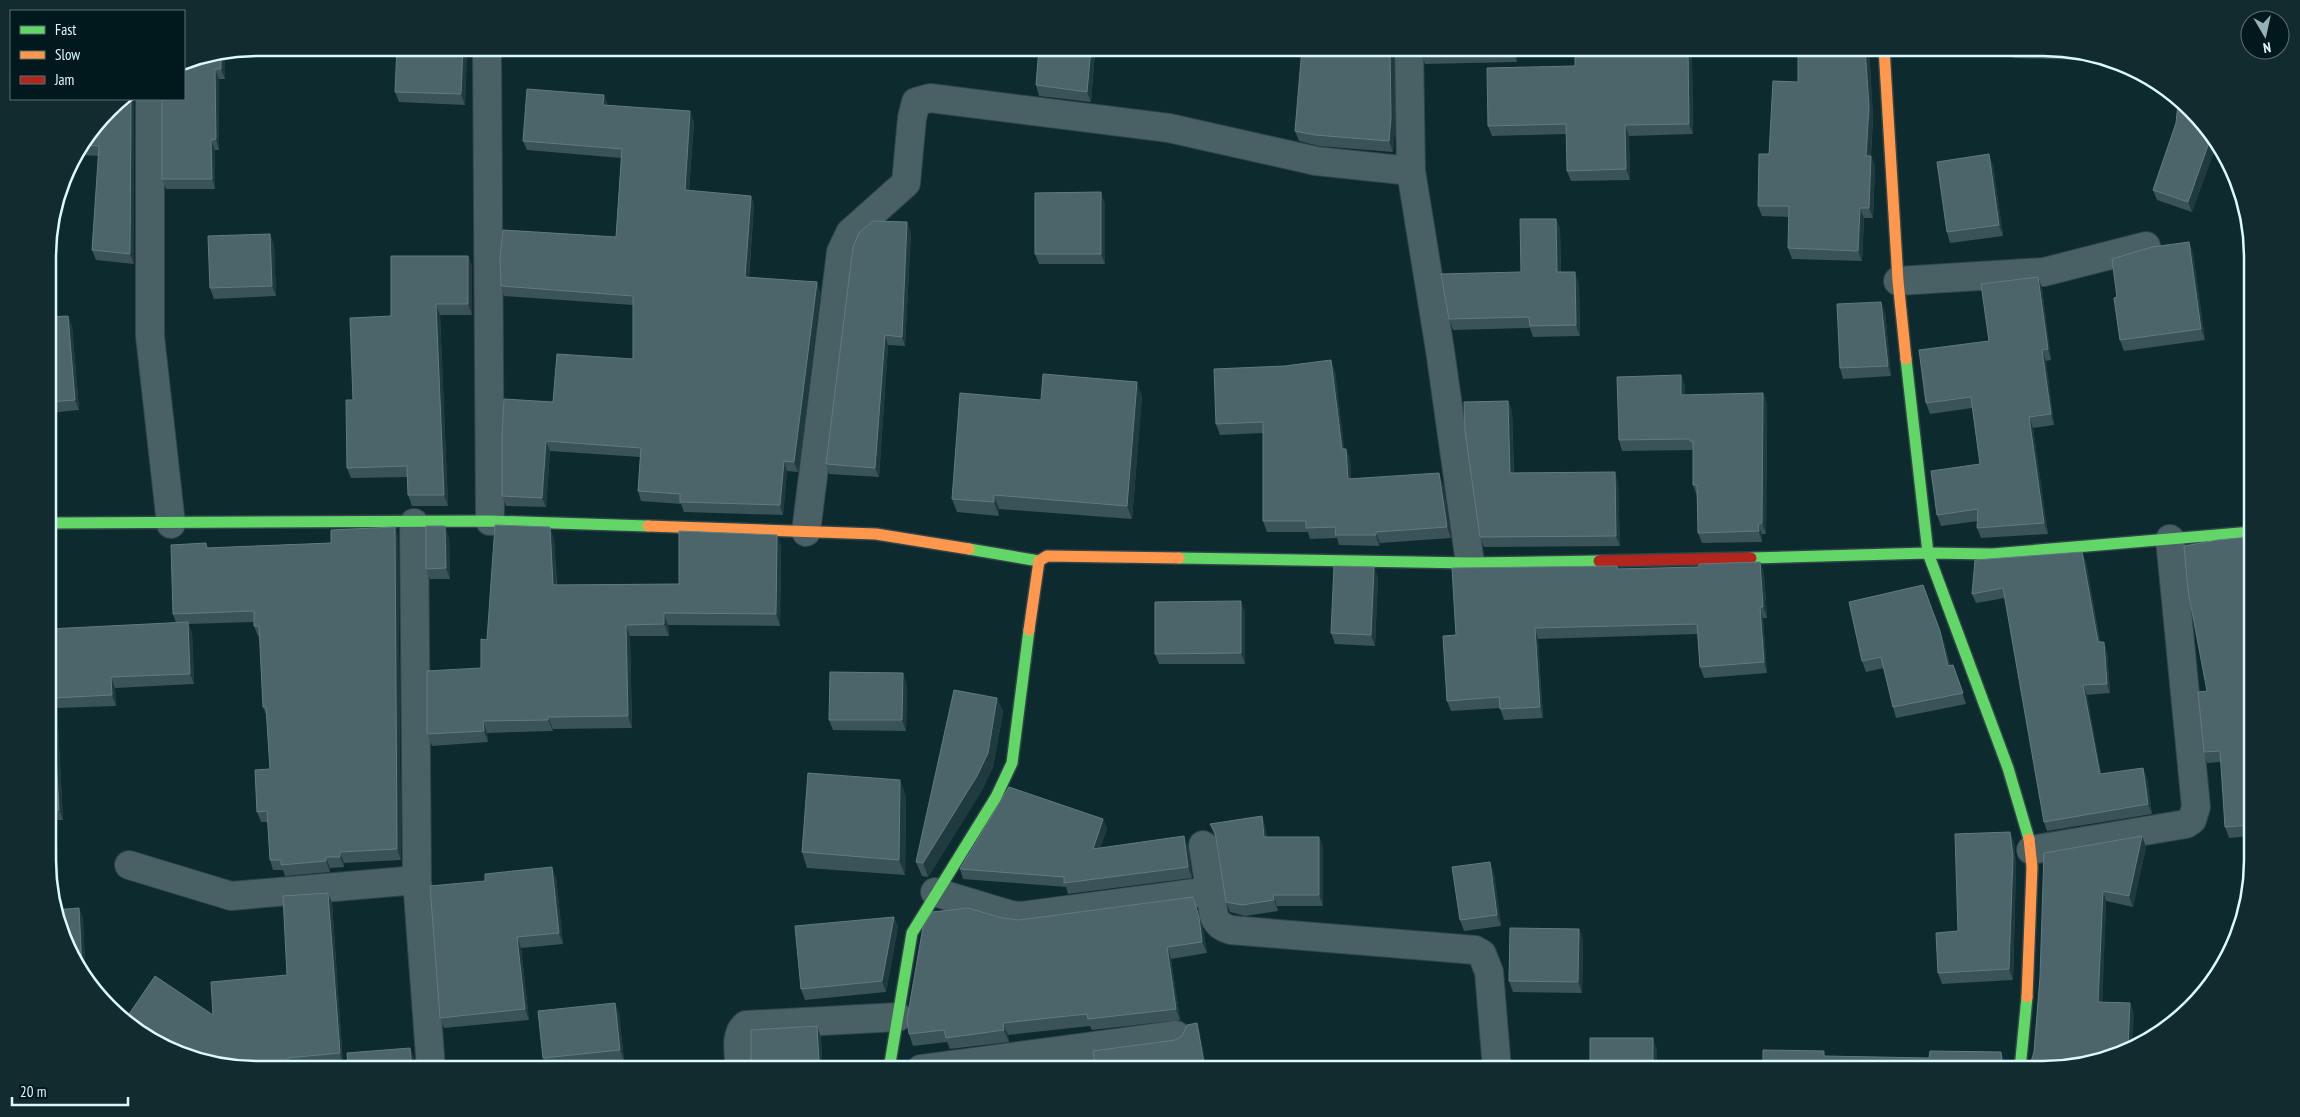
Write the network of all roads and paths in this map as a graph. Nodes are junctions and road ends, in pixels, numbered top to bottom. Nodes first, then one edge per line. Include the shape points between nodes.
1 (487, 56) edge
2 (1409, 56) edge
3 (1884, 56) edge
4 (150, 100) edge
5 (1411, 171) junction
6 (2146, 246) dead end
7 (1898, 281) junction
8 (490, 521) junction
9 (56, 523) edge
10 (414, 523) junction
11 (171, 524) junction
12 (806, 532) junction
13 (2244, 533) edge
14 (2170, 539) junction
15 (1928, 554) junction
16 (1039, 561) junction
17 (1470, 563) junction
18 (1203, 845) dead end
19 (2031, 850) junction
20 (129, 865) dead end
21 (418, 880) junction
22 (1210, 891) junction
23 (936, 892) junction
24 (898, 1017) junction
25 (1176, 1035) dead end
26 (430, 1061) edge
27 (739, 1061) edge
28 (890, 1061) edge
29 (982, 1061) edge
30 (1496, 1061) edge
31 (2021, 1061) edge

1 - 8 street
2 - 5 street
3 - 7 street
4 - 11 street via 150,336
5 - 12 street via 1316,161 1169,128 1094,117 920,99 916,102 912,118 906,183 850,233 841,252
5 - 17 street
6 - 7 street via 2044,272
7 - 15 street
8 - 10 street
8 - 12 street
9 - 11 street
10 - 11 street
10 - 21 street
12 - 16 street via 876,534
13 - 14 street
14 - 15 street via 1992,554
14 - 19 street via 2196,807 2192,820 2186,824
15 - 17 street
15 - 19 street via 2008,768
16 - 17 street via 1047,556
16 - 23 street via 1012,763 996,796
18 - 22 street
19 - 31 street via 2028,986
20 - 21 street via 231,896
21 - 26 street
22 - 23 street via 1020,916
22 - 30 street via 1218,924 1231,930 1475,950 1482,954 1488,972
23 - 24 street via 912,934
24 - 27 street via 746,1025 738,1038
24 - 28 street
25 - 29 street

